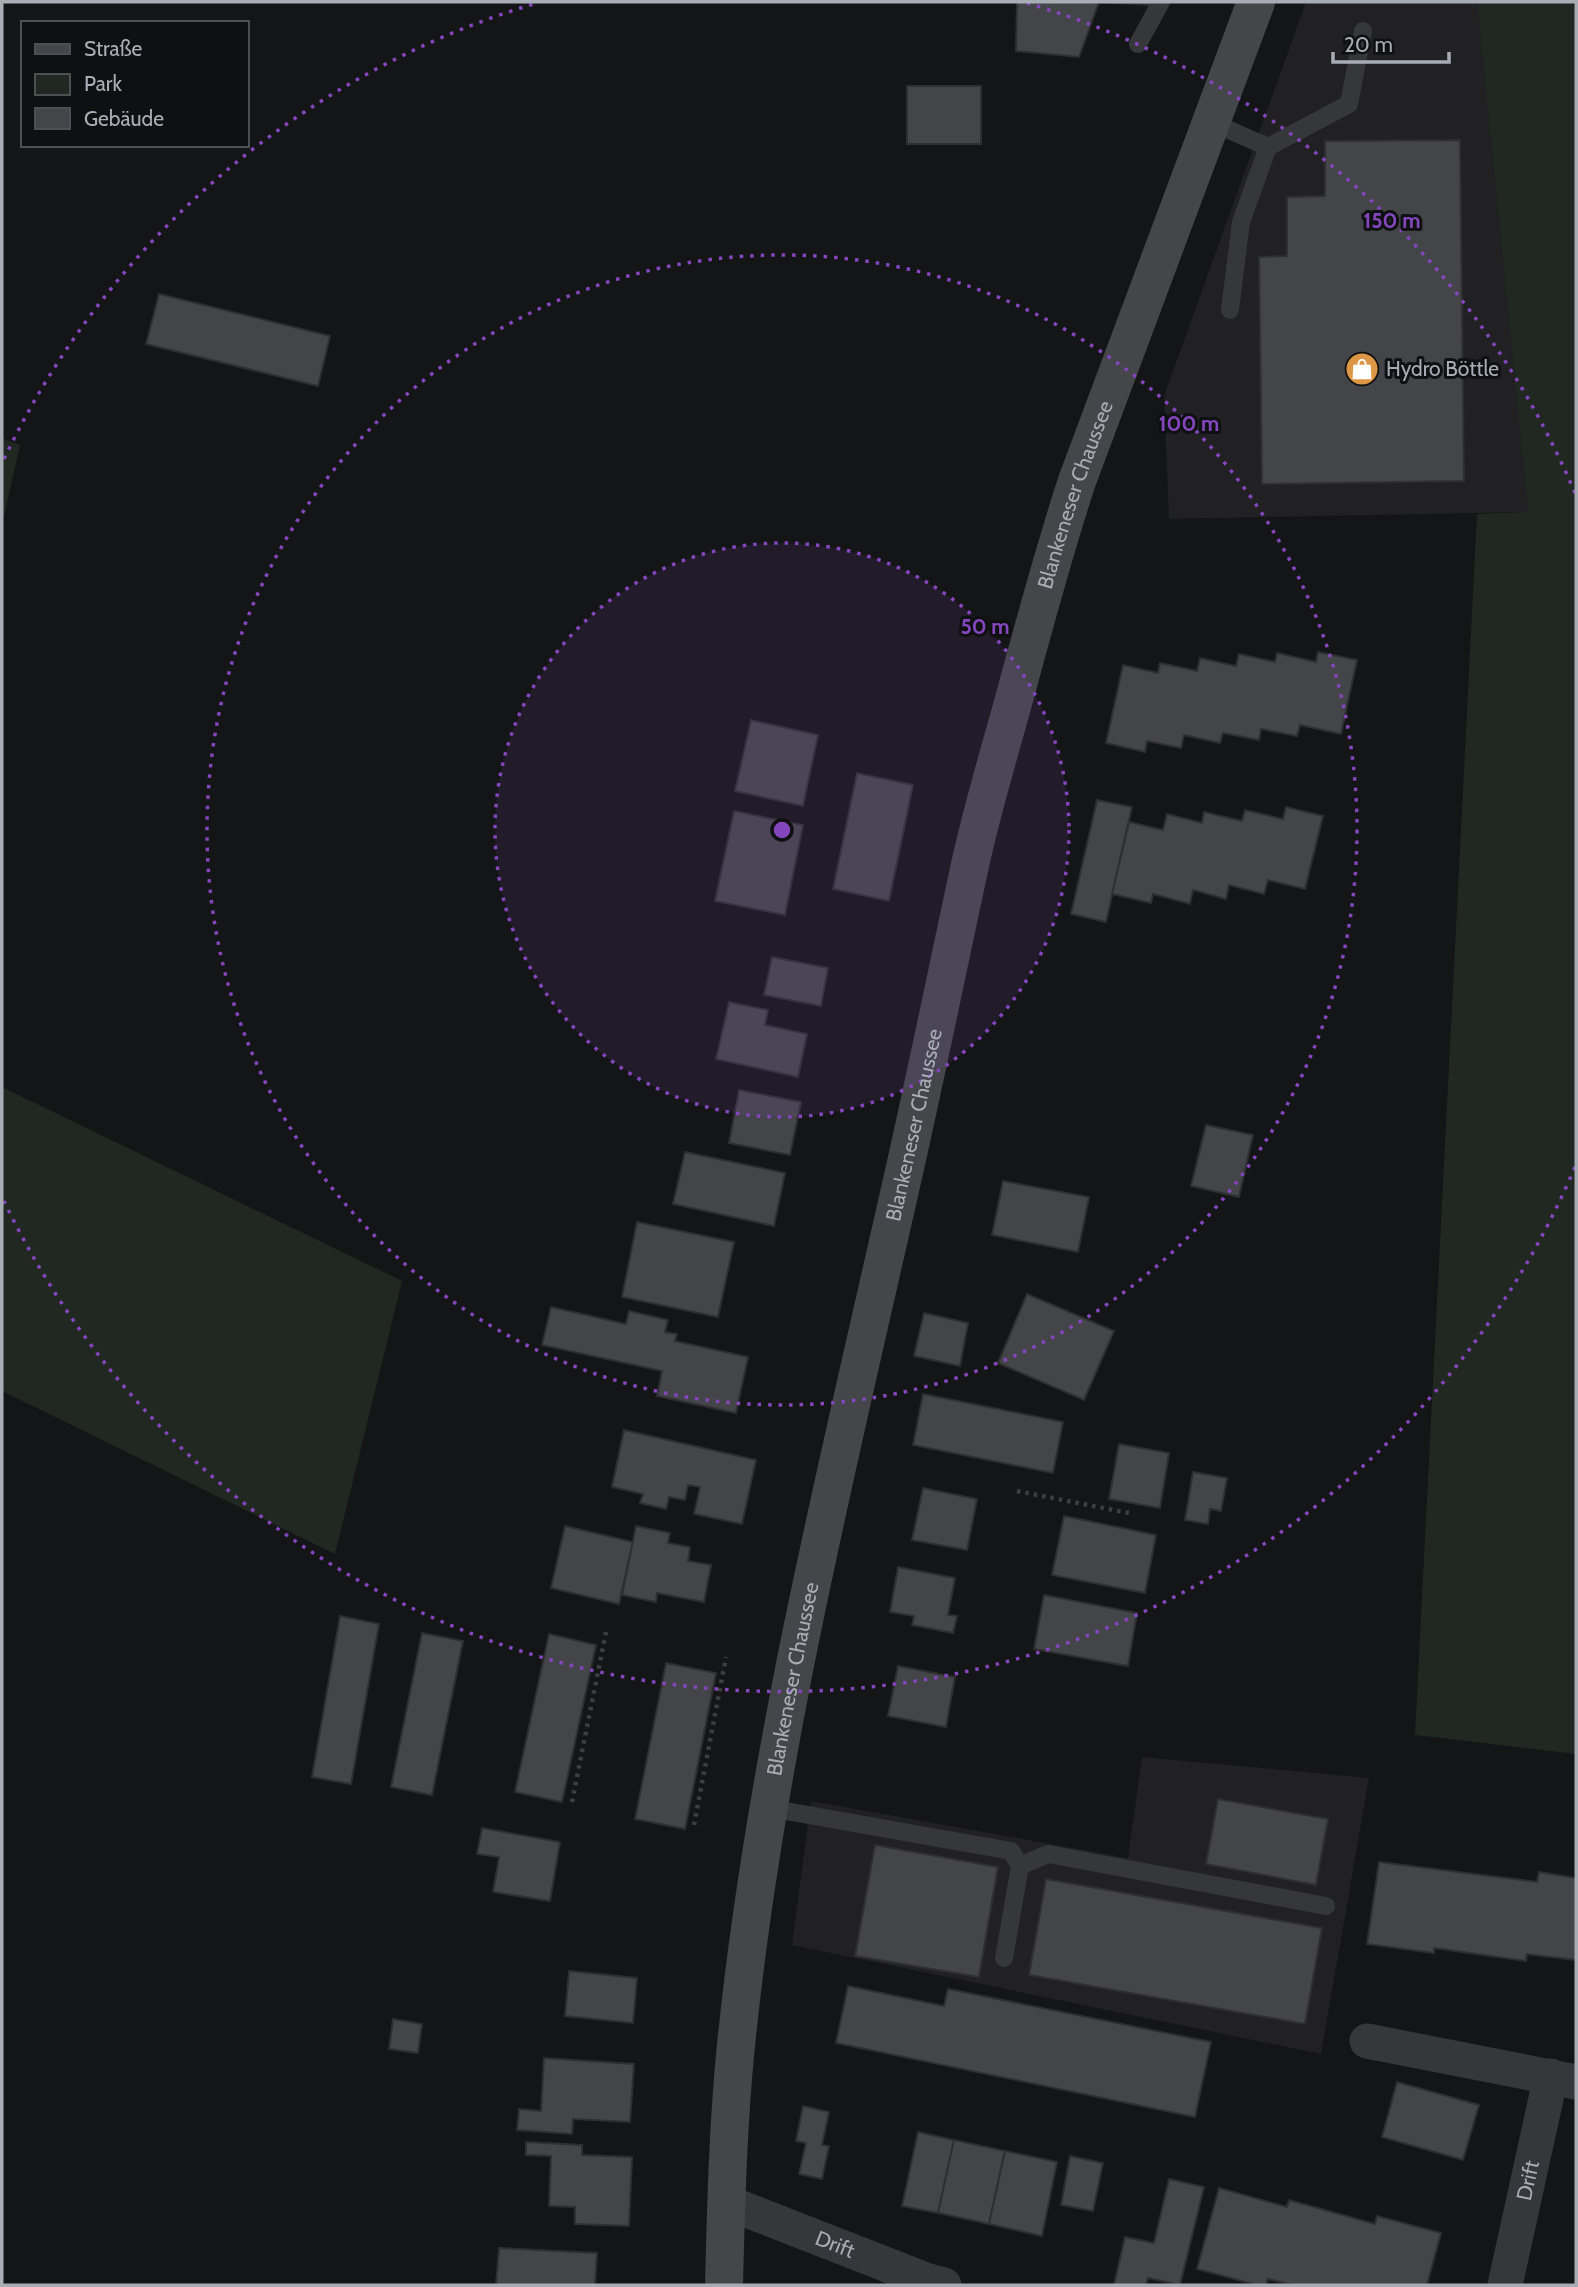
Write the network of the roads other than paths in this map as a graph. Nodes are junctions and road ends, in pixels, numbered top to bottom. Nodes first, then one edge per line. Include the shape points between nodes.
1 (1161, 2) edge
2 (1256, 2) edge
3 (1363, 31) dead end
4 (1138, 44) dead end
5 (1211, 122) junction
6 (1268, 147) junction
7 (1230, 310) dead end
8 (769, 1808) junction
9 (1020, 1866) junction
10 (1326, 1906) dead end
11 (1004, 1958) dead end
12 (1367, 2041) dead end
13 (1563, 2079) edge
14 (726, 2202) junction
15 (724, 2285) edge
16 (944, 2285) edge
17 (1505, 2285) edge

1 - 4 lane
2 - 5 main road, Blankeneser Chaussee
3 - 6 lane via 1349,104
5 - 6 lane
5 - 8 main road, Blankeneser Chaussee via 1057,541 989,785 839,1455
6 - 7 lane via 1241,222
8 - 9 lane via 1011,1851
8 - 14 main road, Blankeneser Chaussee via 736,2048
9 - 10 lane via 1048,1854
9 - 11 lane
12 - 13 street, Drift
13 - 17 street, Drift
14 - 15 main road, Blankeneser Chaussee
14 - 16 street, Drift

